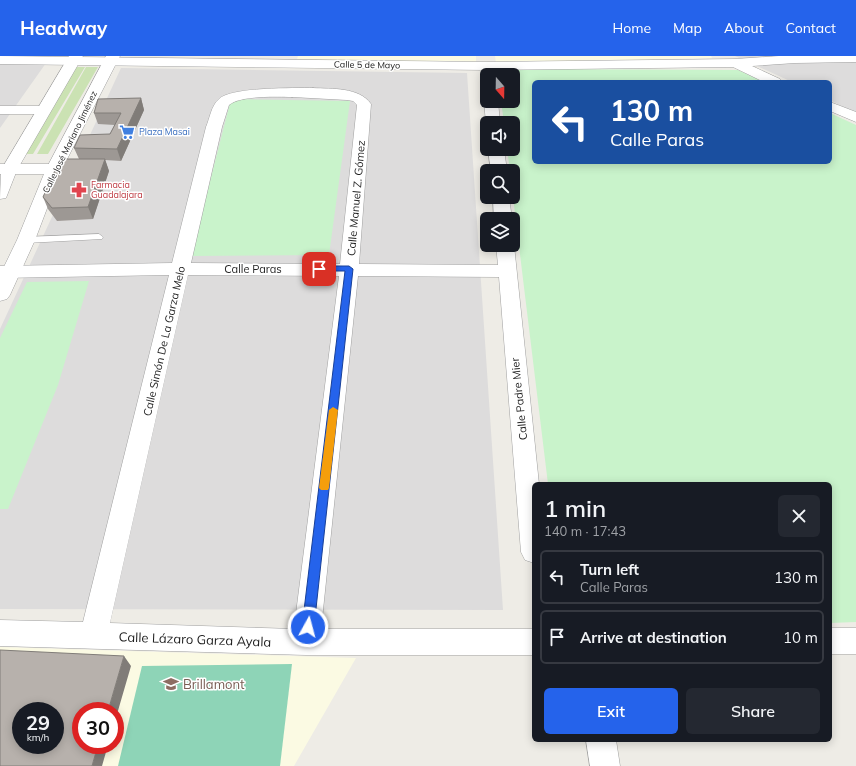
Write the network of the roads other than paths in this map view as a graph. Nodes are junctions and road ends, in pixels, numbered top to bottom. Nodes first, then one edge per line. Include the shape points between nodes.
1 (75, 58) edge
2 (112, 58) edge
3 (856, 58) edge
4 (731, 59) edge
5 (0, 60) edge
6 (286, 60) edge
7 (486, 66) edge
8 (771, 80) edge
9 (279, 92) junction
10 (856, 105) edge
11 (833, 107) edge
12 (0, 110) edge
13 (43, 110) junction
14 (856, 118) edge
15 (54, 169) junction
16 (4, 170) edge
17 (0, 194) edge
18 (99, 237) dead end
19 (26, 240) junction
20 (505, 252) edge
21 (181, 269) junction
22 (349, 269) junction
23 (506, 271) junction
24 (6, 272) edge
25 (0, 295) edge
26 (532, 532) edge
27 (0, 633) edge
28 (94, 636) junction
29 (832, 641) edge
30 (856, 641) edge
31 (306, 642) junction
32 (532, 642) edge
33 (601, 742) edge
34 (605, 766) edge

1 - 2 street, Calle 5 de Mayo
1 - 5 street, Calle 5 de Mayo
1 - 13 street
2 - 6 street, Calle 5 de Mayo
2 - 15 street, Calle José Mariano Jiménez via 75,138
3 - 4 street, Calle 5 de Mayo
4 - 7 street, Calle 5 de Mayo
4 - 8 street
6 - 7 street, Calle 5 de Mayo
6 - 9 street
9 - 21 street, Calle Simón De La Garza Melo via 238,96 223,102 214,127
9 - 22 street, Calle Manuel Z. Gómez via 347,95 364,104
10 - 11 street
11 - 14 street
12 - 13 street
13 - 16 street
15 - 16 street
15 - 19 street, Calle José Mariano Jiménez
16 - 17 street
18 - 19 lane
19 - 24 street, Calle José Mariano Jiménez
20 - 23 street, Calle Padre Mier
21 - 22 street, Calle Paras
21 - 24 street, Calle Paras
21 - 28 street, Calle Simón De La Garza Melo
22 - 23 street, Calle Paras
22 - 31 street, Calle Manuel Z. Gómez
23 - 26 street, Calle Padre Mier
24 - 25 street, Calle José Mariano Jiménez
27 - 28 street, Calle Lázaro Garza Ayala
28 - 31 street, Calle Lázaro Garza Ayala
29 - 30 street
31 - 32 street, Calle Lázaro Garza Ayala
33 - 34 street

